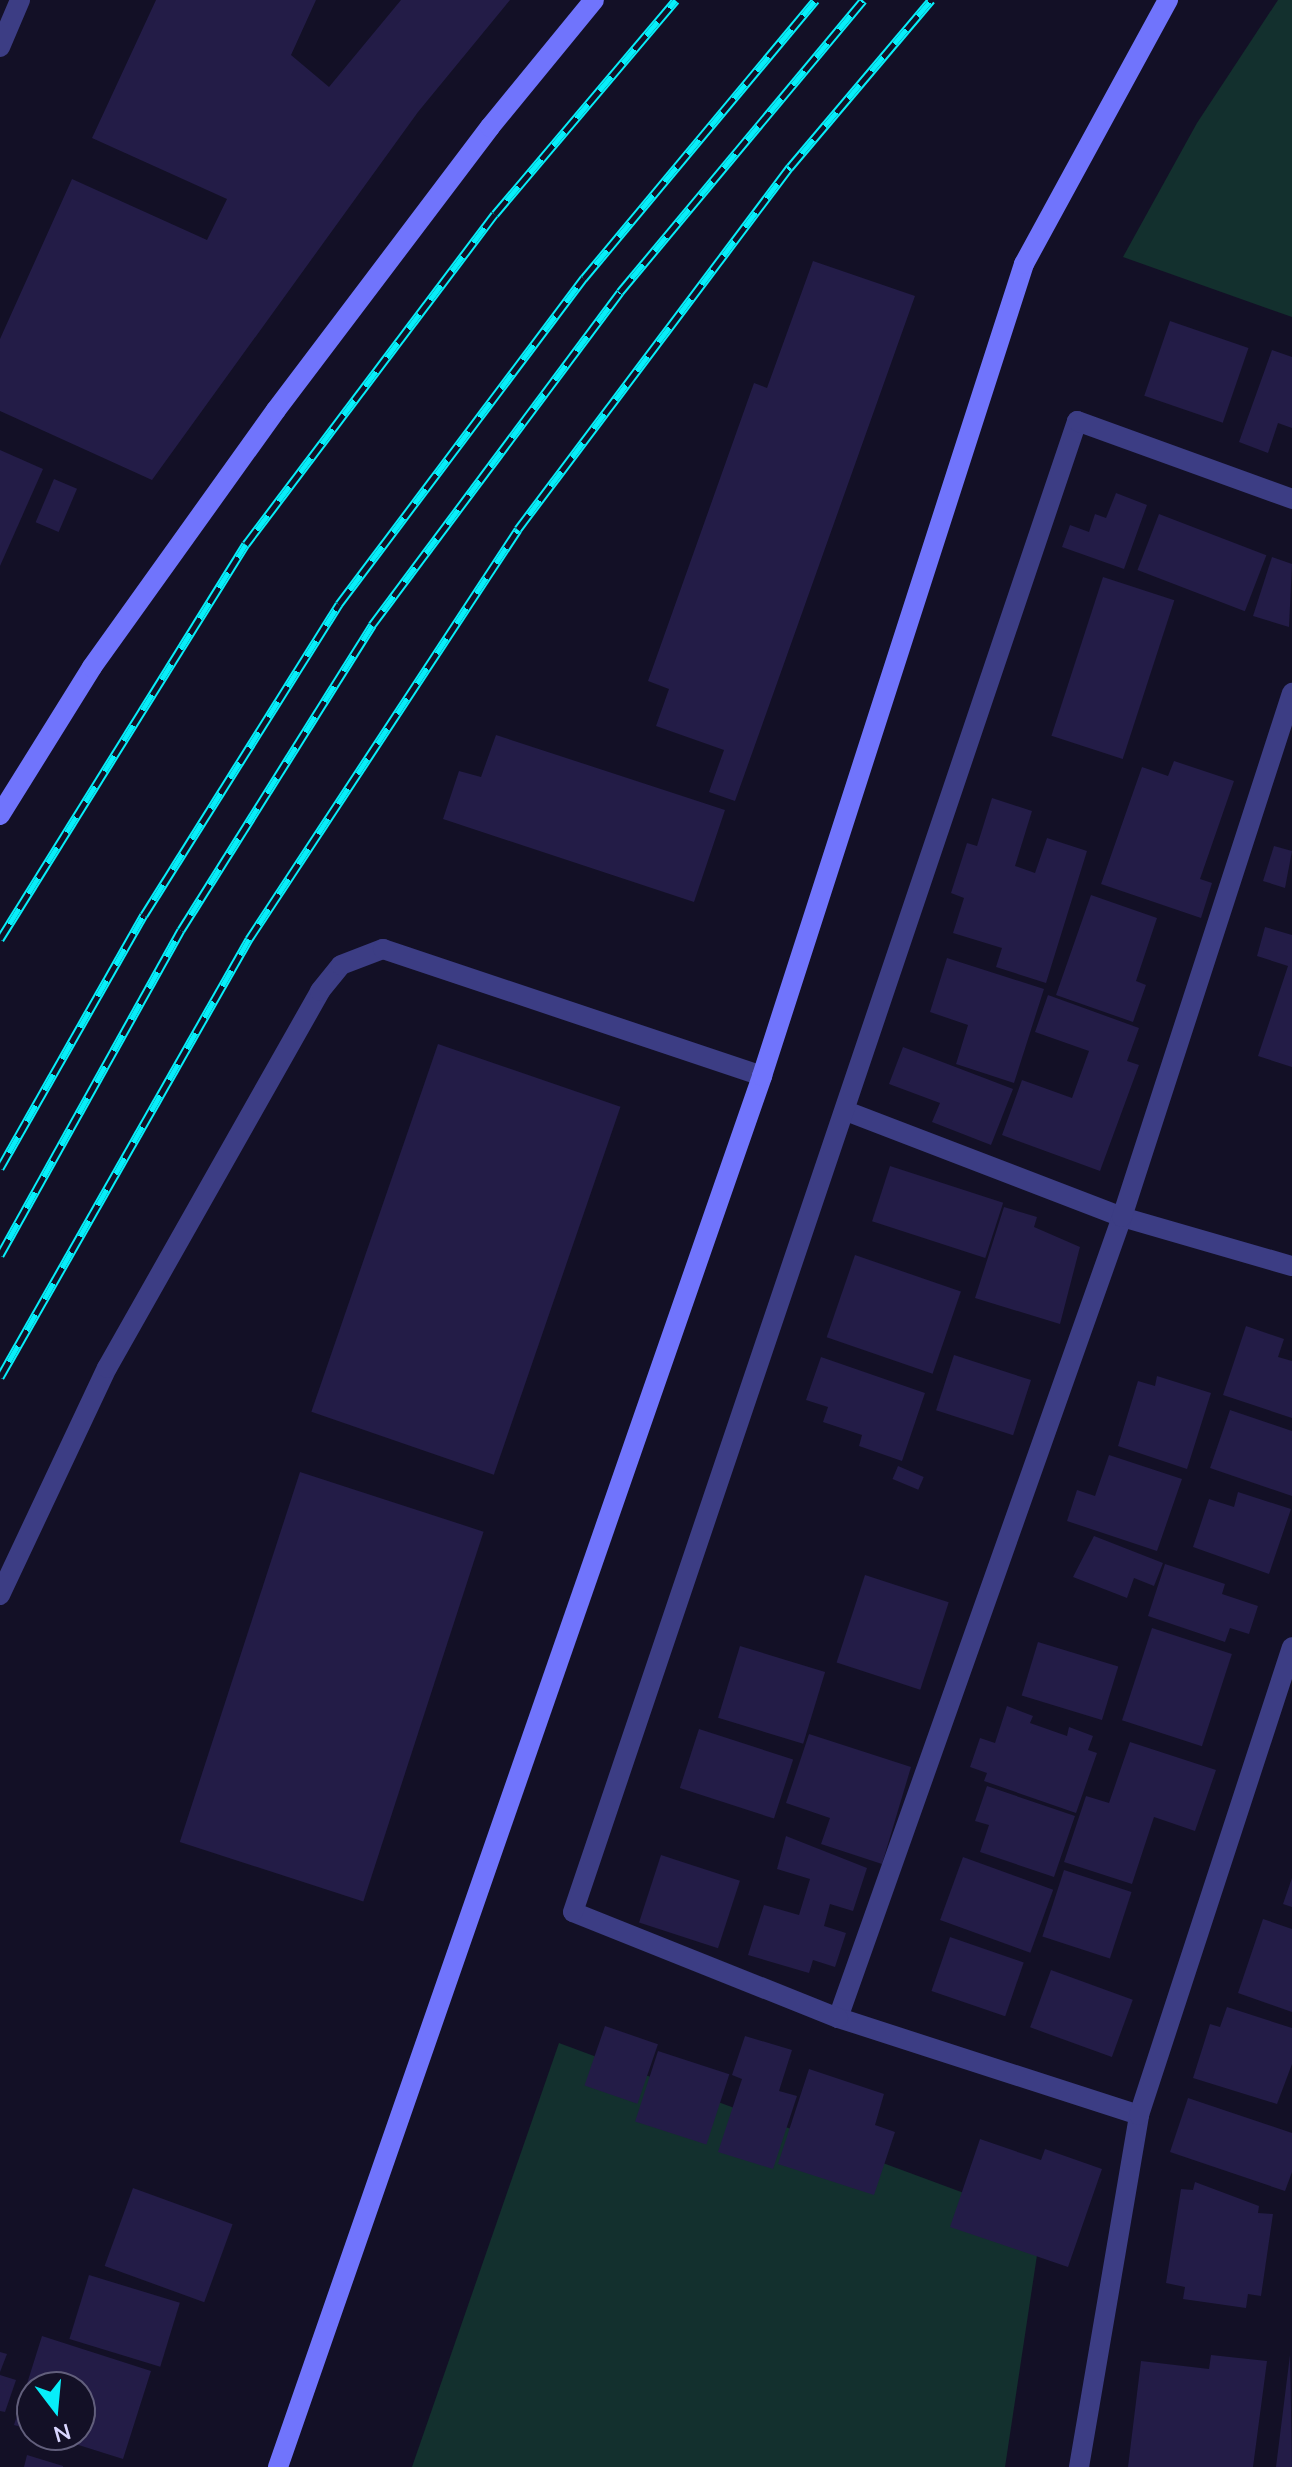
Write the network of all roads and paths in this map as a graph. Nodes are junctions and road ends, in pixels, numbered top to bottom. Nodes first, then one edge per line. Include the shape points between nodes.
1 (20, 0) edge
2 (594, 0) edge
3 (1168, 0) edge
4 (0, 47) edge
5 (1292, 499) edge
6 (1292, 693) edge
7 (0, 815) edge
8 (762, 1076) junction
9 (846, 1111) junction
10 (1122, 1217) junction
11 (1292, 1266) edge
12 (0, 1595) edge
13 (1292, 1647) edge
14 (838, 2018) junction
15 (1139, 2115) junction
16 (278, 2467) edge
17 (1079, 2467) edge

1 - 4 street
2 - 7 street via 490,127 276,410 92,667
3 - 8 street via 1024,264
5 - 9 street via 1077,421
6 - 10 street
8 - 12 street via 383,949 341,965 320,991 107,1368
8 - 16 street
9 - 10 street
9 - 14 street via 573,1912
10 - 11 street
10 - 14 street
13 - 15 street
14 - 15 street
15 - 17 street

